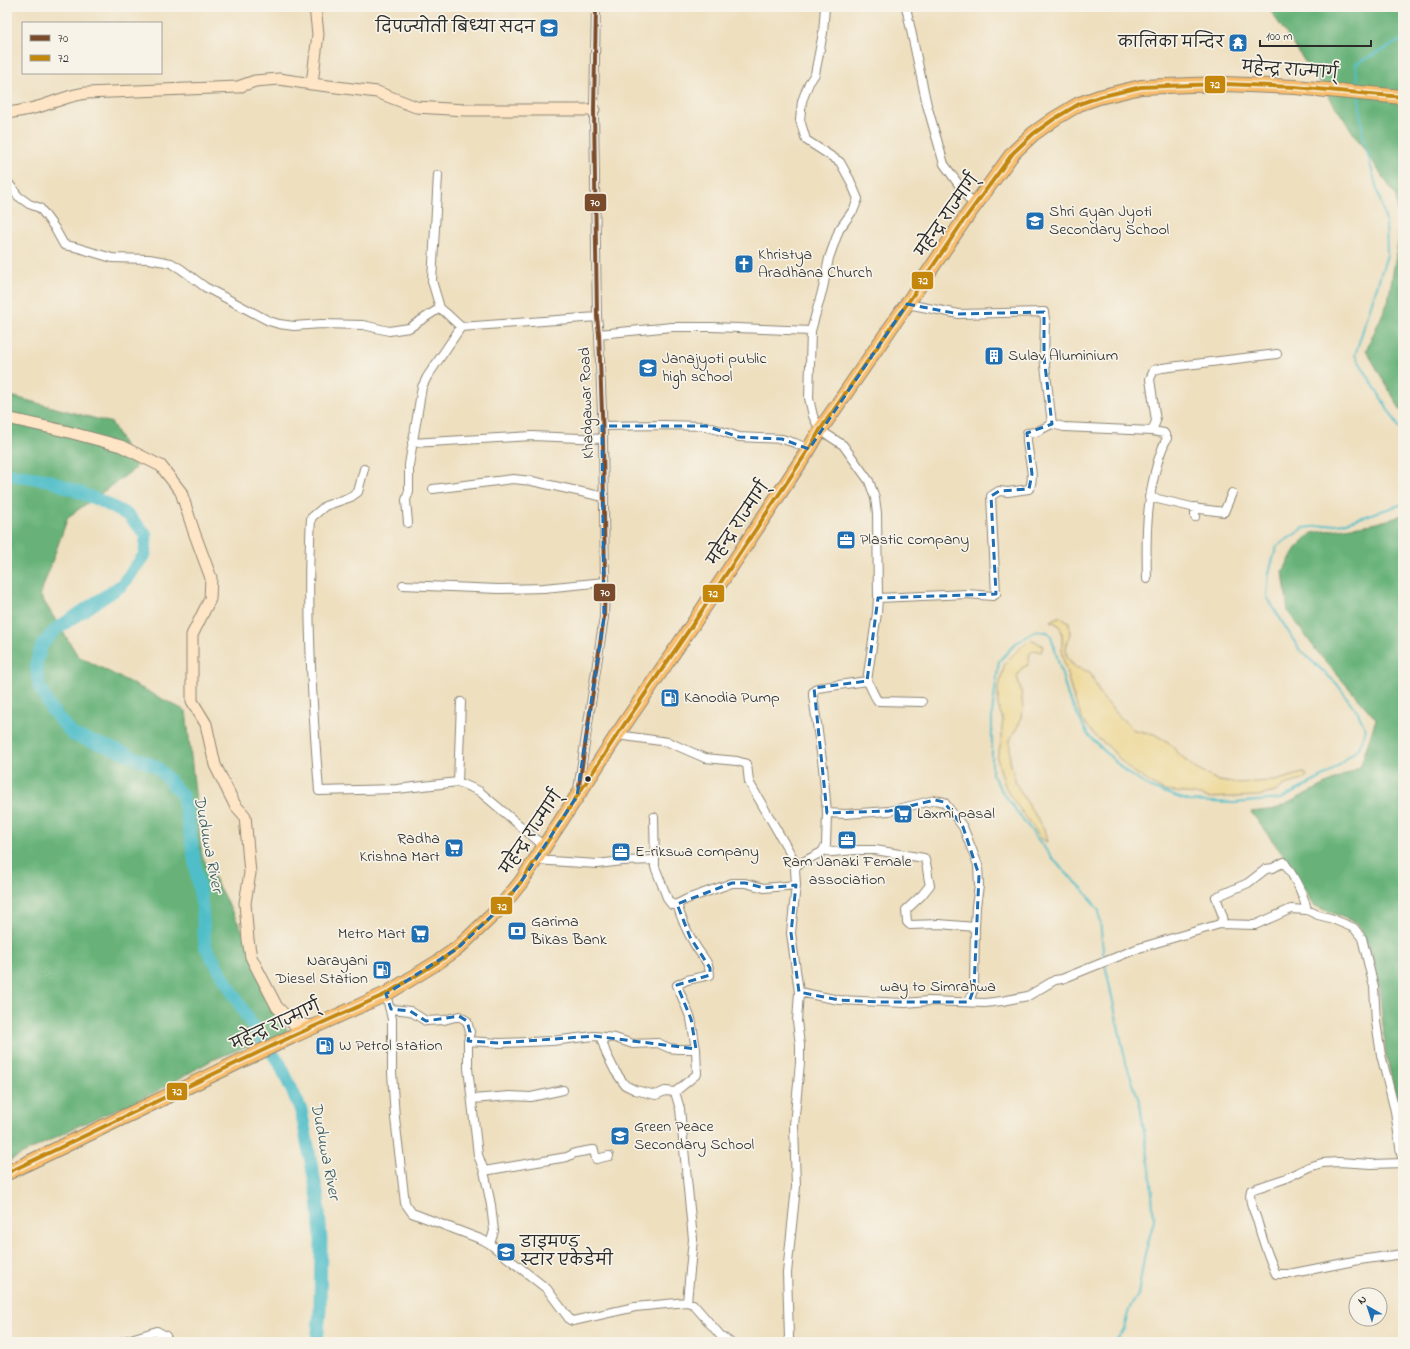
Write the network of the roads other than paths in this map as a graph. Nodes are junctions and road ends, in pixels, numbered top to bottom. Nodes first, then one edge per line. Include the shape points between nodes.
1 (315, 7) edge
2 (596, 7) edge
3 (825, 7) edge
4 (906, 7) edge
5 (312, 84) junction
6 (1403, 97) edge
7 (594, 110) junction
8 (7, 113) edge
9 (438, 175) dead end
10 (7, 181) edge
11 (974, 206) junction
12 (907, 304) junction
13 (440, 308) junction
14 (597, 317) junction
15 (461, 327) junction
16 (812, 331) junction
17 (599, 334) junction
18 (1277, 354) dead end
19 (7, 418) edge
20 (1052, 424) junction
21 (602, 426) junction
22 (820, 430) junction
23 (1152, 431) junction
24 (603, 440) junction
25 (412, 443) junction
26 (809, 449) junction
27 (364, 469) dead end
28 (433, 489) dead end
29 (1232, 493) dead end
30 (604, 497) junction
31 (1150, 497) junction
32 (1195, 507) junction
33 (1195, 518) dead end
34 (408, 523) dead end
35 (1147, 579) dead end
36 (605, 582) junction
37 (403, 585) dead end
38 (878, 598) junction
39 (867, 681) junction
40 (461, 702) dead end
41 (922, 702) dead end
42 (617, 735) junction
43 (458, 782) junction
44 (577, 796) junction
45 (827, 813) junction
46 (654, 817) dead end
47 (543, 847) junction
48 (824, 850) junction
49 (535, 860) junction
50 (655, 860) junction
51 (797, 865) junction
52 (796, 885) junction
53 (676, 904) junction
54 (1307, 910) junction
55 (1220, 924) junction
56 (975, 927) junction
57 (799, 992) junction
58 (386, 994) junction
59 (969, 1002) junction
60 (391, 1009) junction
61 (315, 1026) junction
62 (601, 1038) junction
63 (468, 1041) junction
64 (696, 1049) junction
65 (563, 1090) dead end
66 (675, 1092) junction
67 (472, 1099) junction
68 (609, 1156) dead end
69 (1403, 1162) edge
70 (484, 1171) junction
71 (7, 1174) edge
72 (490, 1244) junction
73 (1403, 1254) edge
74 (687, 1302) junction
75 (121, 1342) edge
76 (168, 1342) edge
77 (730, 1342) edge
78 (787, 1342) edge

1 - 5 street via 318,34
2 - 7 street, Khadgawar Road
3 - 16 street via 815,74 802,101 800,120 806,140 840,162 858,199 854,209 838,230
4 - 11 street via 927,105 944,164
5 - 7 street via 377,92 416,107 465,110
5 - 8 street via 279,79 256,81 238,87 86,93
6 - 11 highway, महेन्द्र राज्मार्ग् via 1295,87 1225,84 1141,87 1099,96 1079,104 1033,134 1013,153
7 - 14 street, Khadgawar Road
9 - 13 street via 432,281
10 - 13 street via 18,196 40,208 64,246 112,258 149,259 171,263 204,287 279,324 363,325 389,331 409,328
11 - 12 highway, महेन्द्र राज्मार्ग्
12 - 20 street via 959,314 1044,312 1044,357
12 - 22 highway, महेन्द्र राज्मार्ग्
13 - 15 street
14 - 15 street
14 - 17 street, Khadgawar Road
15 - 25 street via 422,387
16 - 17 street via 672,327
16 - 22 street via 809,398 813,416
17 - 21 street, Khadgawar Road
18 - 23 street via 1154,370 1150,379 1156,421
19 - 61 street via 65,430 121,446 161,466 181,492 211,578 210,599 192,635 192,701 206,724 215,765 235,805 245,816 250,873 245,903 252,957 277,1007 294,1024
20 - 23 street
20 - 38 street via 1036,432 1027,433 1032,474 1029,489 999,491 991,496 996,594
21 - 24 street, Khadgawar Road
21 - 26 street via 706,426 739,437 782,439
22 - 26 highway, महेन्द्र राज्मार्ग्
22 - 38 street via 843,445 869,481 877,513
23 - 31 street via 1164,433 1167,438 1158,460
24 - 25 street via 532,436
24 - 30 street, Khadgawar Road
25 - 34 street via 409,491 406,500
26 - 42 highway, महेन्द्र राज्मार्ग्
27 - 43 street via 358,492 324,506 311,518 310,653 319,790 397,789
28 - 30 street via 513,479
29 - 32 street via 1224,512
30 - 36 street, Khadgawar Road
31 - 32 street
31 - 35 street via 1147,511
32 - 33 street
36 - 37 street via 506,589
36 - 44 street, Khadgawar Road via 604,617
38 - 39 street
39 - 41 street via 878,701
39 - 45 street via 817,688 813,692
40 - 43 street
42 - 44 highway, महेन्द्र राज्मार्ग्
42 - 51 street via 668,742 705,758 747,764 749,782
43 - 47 street via 479,791
44 - 47 highway, महेन्द्र राज्मार्ग्
45 - 48 street
45 - 56 street via 889,811 935,800 944,802 963,827 978,865
46 - 50 street
47 - 49 highway, महेन्द्र राज्मार्ग्
48 - 51 street
48 - 56 street via 875,850 924,858 927,862 930,885 906,910 907,922 910,925
49 - 50 street via 597,864
49 - 58 highway, महेन्द्र राज्मार्ग् via 500,908 458,948
50 - 53 street via 655,867 668,900 672,905
51 - 52 street
52 - 53 street via 764,888 745,883 732,883
52 - 57 street via 791,933
53 - 64 street via 690,937 710,968 710,975 687,980 678,985 691,1019
54 - 55 street, way to Simrahwa via 1291,909 1255,925
54 - 55 street via 1304,897 1284,862 1266,869 1248,883 1216,897 1223,917
54 - 69 street via 1354,928 1362,938 1374,987 1381,1054 1395,1111
55 - 59 street, way to Simrahwa via 1139,948 1055,980 1028,996 996,1002
56 - 59 street via 974,988
57 - 59 street, way to Simrahwa via 839,1000
57 - 78 street via 797,1021 800,1063 794,1125 796,1187 787,1273
58 - 60 street
58 - 61 highway, महेन्द्र राज्मार्ग्
60 - 63 street via 410,1011 426,1021 459,1016 467,1021 470,1032
60 - 72 street via 393,1087 404,1203 412,1214
61 - 71 highway, महेन्द्र राज्मार्ग्
62 - 63 street via 594,1036 500,1043
62 - 64 street via 615,1038 633,1044 658,1043 669,1048
62 - 66 street via 612,1065 625,1086 656,1095 665,1091
63 - 67 street
64 - 66 street via 697,1074
65 - 67 street via 531,1097
66 - 74 street via 680,1108 692,1239
67 - 70 street via 478,1155
68 - 70 street via 596,1159 592,1150 567,1157
69 - 73 street via 1322,1163 1251,1190 1250,1195 1265,1250 1276,1274 1289,1274
70 - 72 street via 494,1231
72 - 74 street via 546,1289 573,1321 635,1307
74 - 77 street via 694,1304 720,1335
75 - 76 street via 157,1331 166,1336

